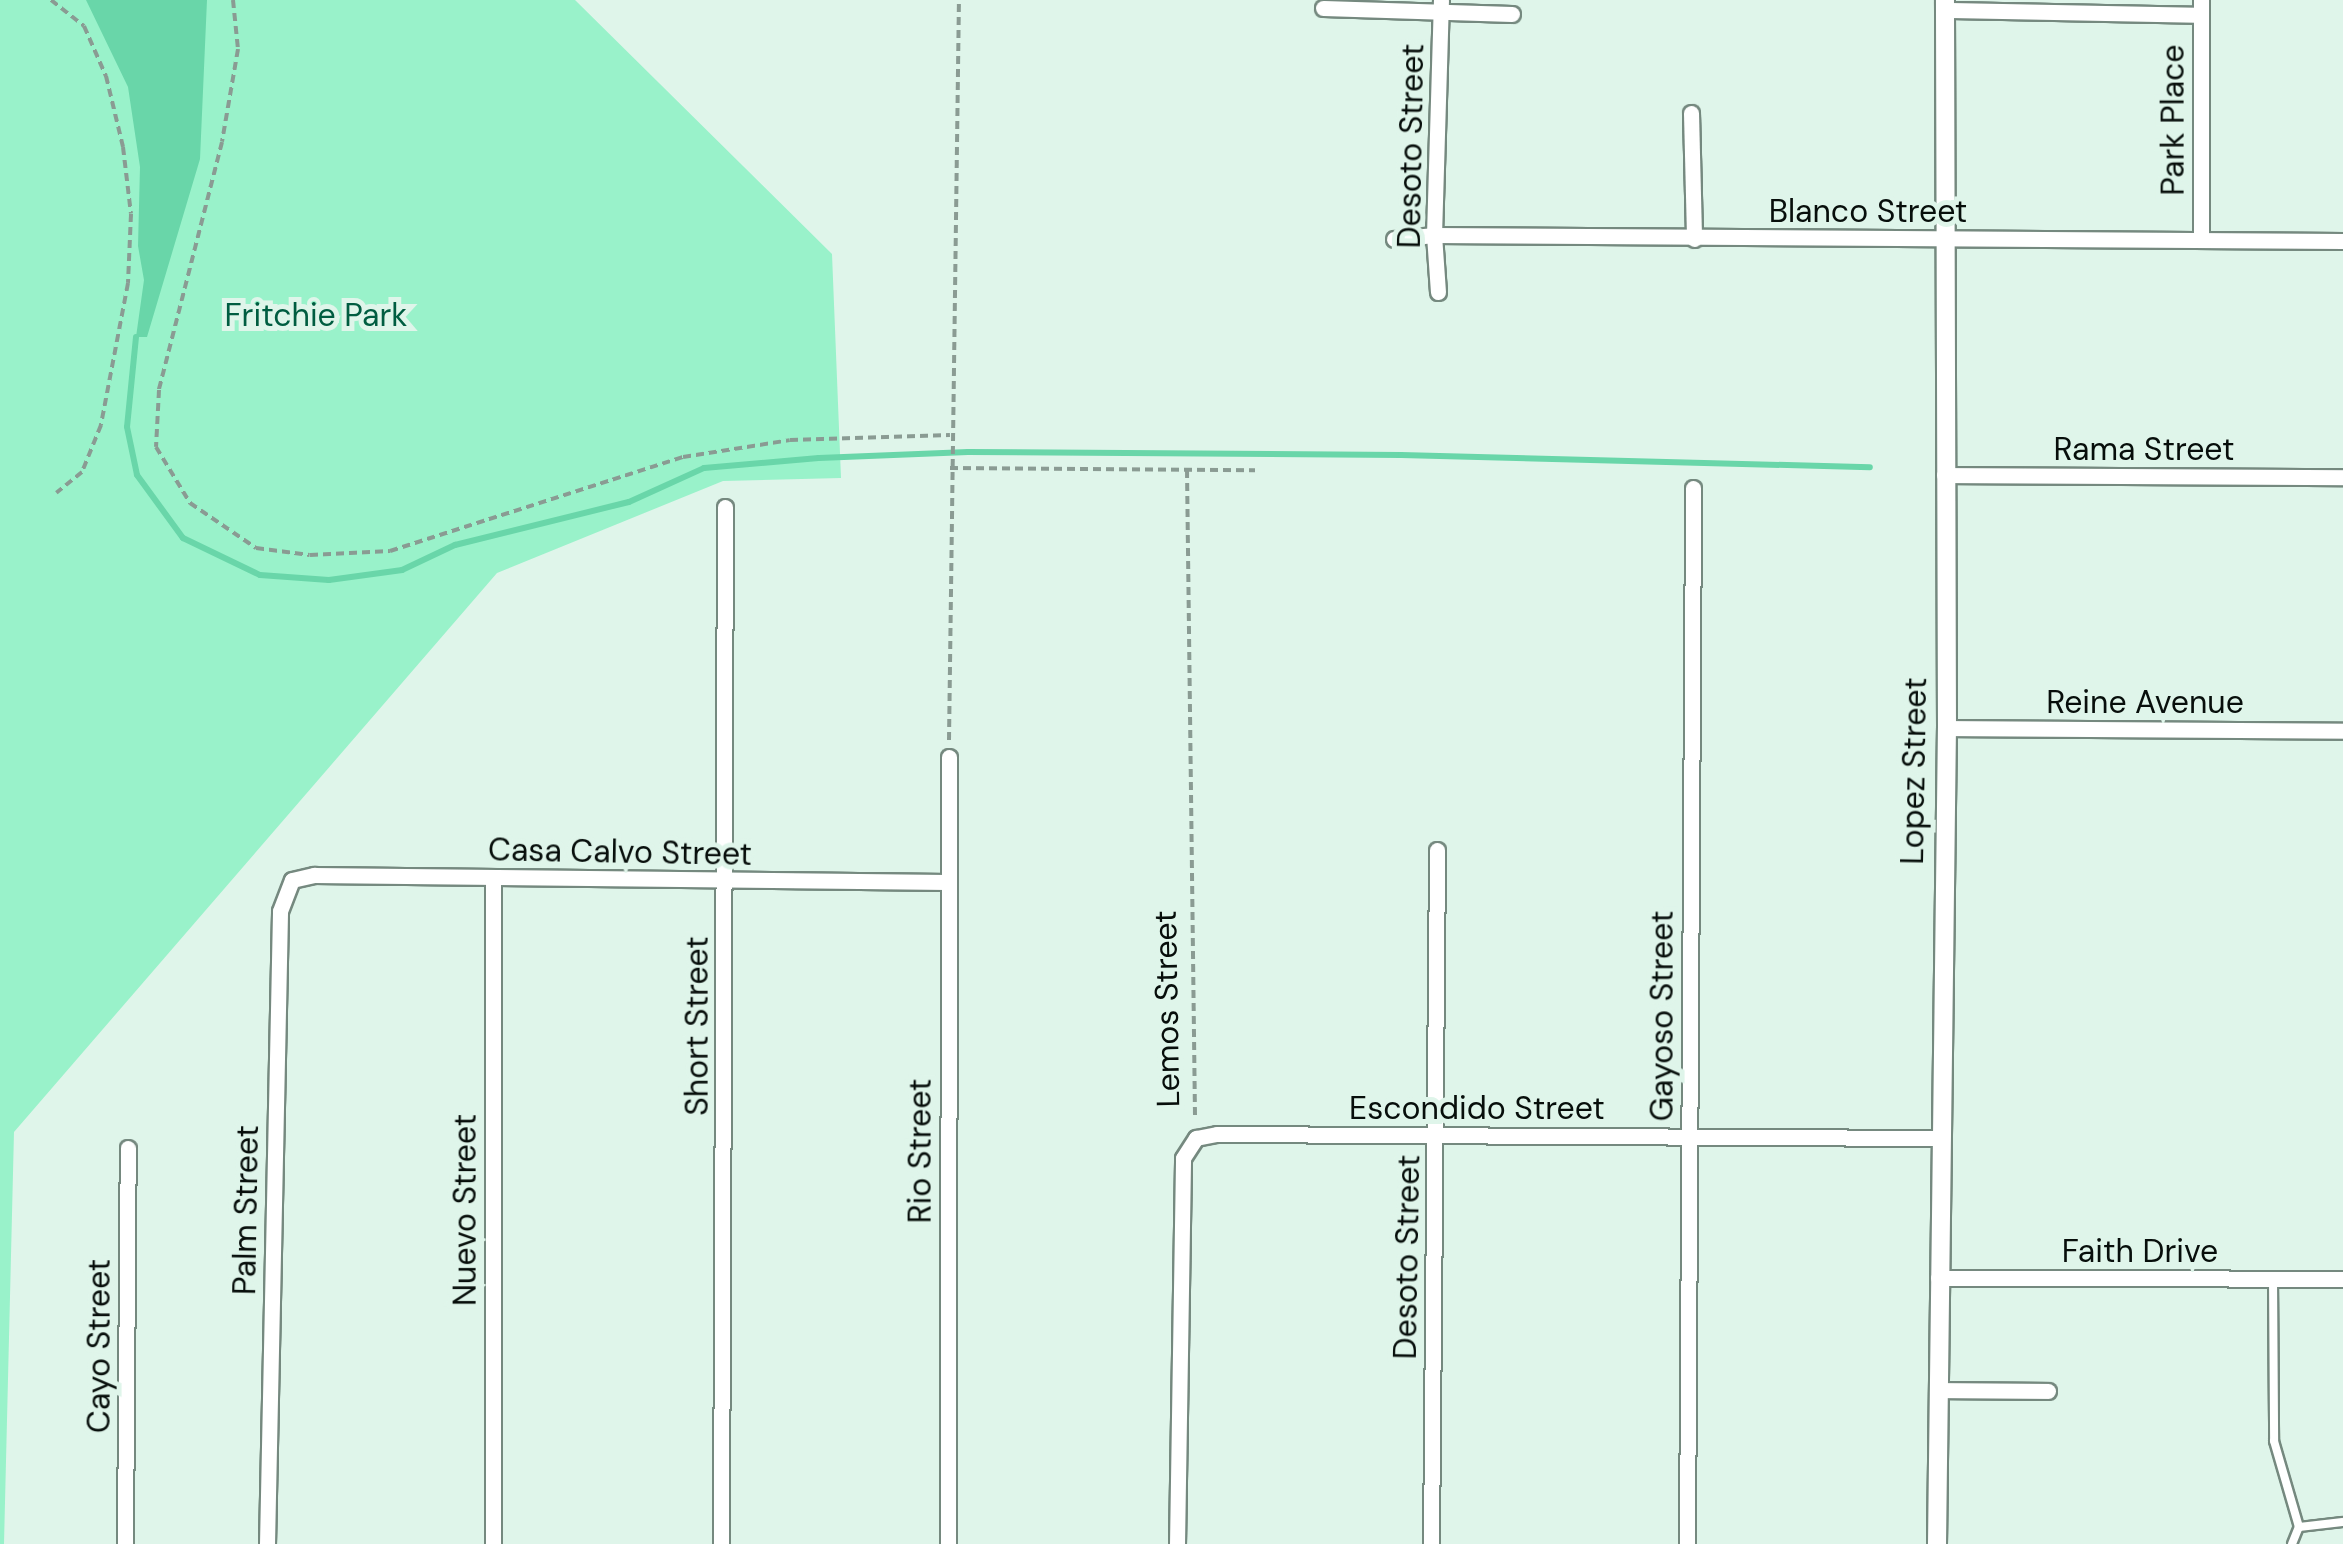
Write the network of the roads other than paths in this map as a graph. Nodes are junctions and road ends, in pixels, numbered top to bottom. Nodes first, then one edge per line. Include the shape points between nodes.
1 (1946, 5) edge
2 (1442, 6) edge
3 (1323, 8) dead end
4 (2201, 8) edge
5 (1512, 14) dead end
6 (1691, 112) dead end
7 (1434, 235) junction
8 (1944, 238) junction
9 (1394, 239) dead end
10 (1694, 239) junction
11 (2200, 240) junction
12 (2343, 241) edge
13 (1438, 292) dead end
14 (1944, 475) junction
15 (2343, 477) edge
16 (1693, 488) dead end
17 (725, 508) dead end
18 (1947, 728) junction
19 (2343, 732) edge
20 (949, 757) road end
21 (1437, 850) dead end
22 (493, 877) junction
23 (292, 880) joint
24 (726, 882) junction
25 (946, 882) junction
26 (1435, 1136) junction
27 (1688, 1136) junction
28 (1196, 1138) joint
29 (1940, 1138) junction
30 (128, 1148) dead end
31 (1938, 1278) junction
32 (2273, 1279) junction
33 (2343, 1279) edge
34 (1937, 1390) junction
35 (2048, 1390) dead end
36 (2343, 1522) edge
37 (2299, 1527) junction
38 (124, 1544) edge
39 (267, 1544) edge
40 (493, 1544) edge
41 (721, 1544) edge
42 (948, 1544) edge
43 (1177, 1544) edge
44 (1431, 1544) edge
45 (1687, 1544) edge
46 (1937, 1544) edge
47 (2292, 1544) edge

1 - 4 street
1 - 8 street, Lopez Street
2 - 3 street
2 - 5 street
2 - 7 street, Desoto Street
4 - 11 street, Park Place
6 - 10 street
7 - 9 street, Blanco Street
7 - 10 street, Blanco Street
7 - 13 street, Desoto Street
8 - 10 street, Blanco Street
8 - 11 street, Blanco Street
8 - 14 street, Lopez Street
11 - 12 street, Blanco Street
14 - 15 street, Rama Street
14 - 18 street, Lopez Street
16 - 27 street, Gayoso Street
17 - 24 street, Short Street
18 - 19 street, Reine Avenue
18 - 29 street, Lopez Street
20 - 25 street, Rio Street
21 - 26 street, Desoto Street
22 - 23 street, Casa Calvo Street
22 - 24 street, Casa Calvo Street
22 - 40 street, Nuevo Street
23 - 39 street, Palm Street via 280,911
24 - 25 street, Casa Calvo Street
24 - 41 street, Short Street
25 - 42 street, Rio Street
26 - 27 street, Escondido Street
26 - 28 street, Escondido Street
26 - 44 street, Desoto Street
27 - 29 street, Escondido Street
27 - 45 street, Gayoso Street
28 - 43 street, Lemos Street via 1183,1158
29 - 31 street, Lopez Street
30 - 38 street, Cayo Street
31 - 32 street, Faith Drive
31 - 34 street, Lopez Street
32 - 33 street, Faith Drive
32 - 37 lane via 2274,1441
34 - 35 street
34 - 46 street, Lopez Street
36 - 37 lane
37 - 47 lane

